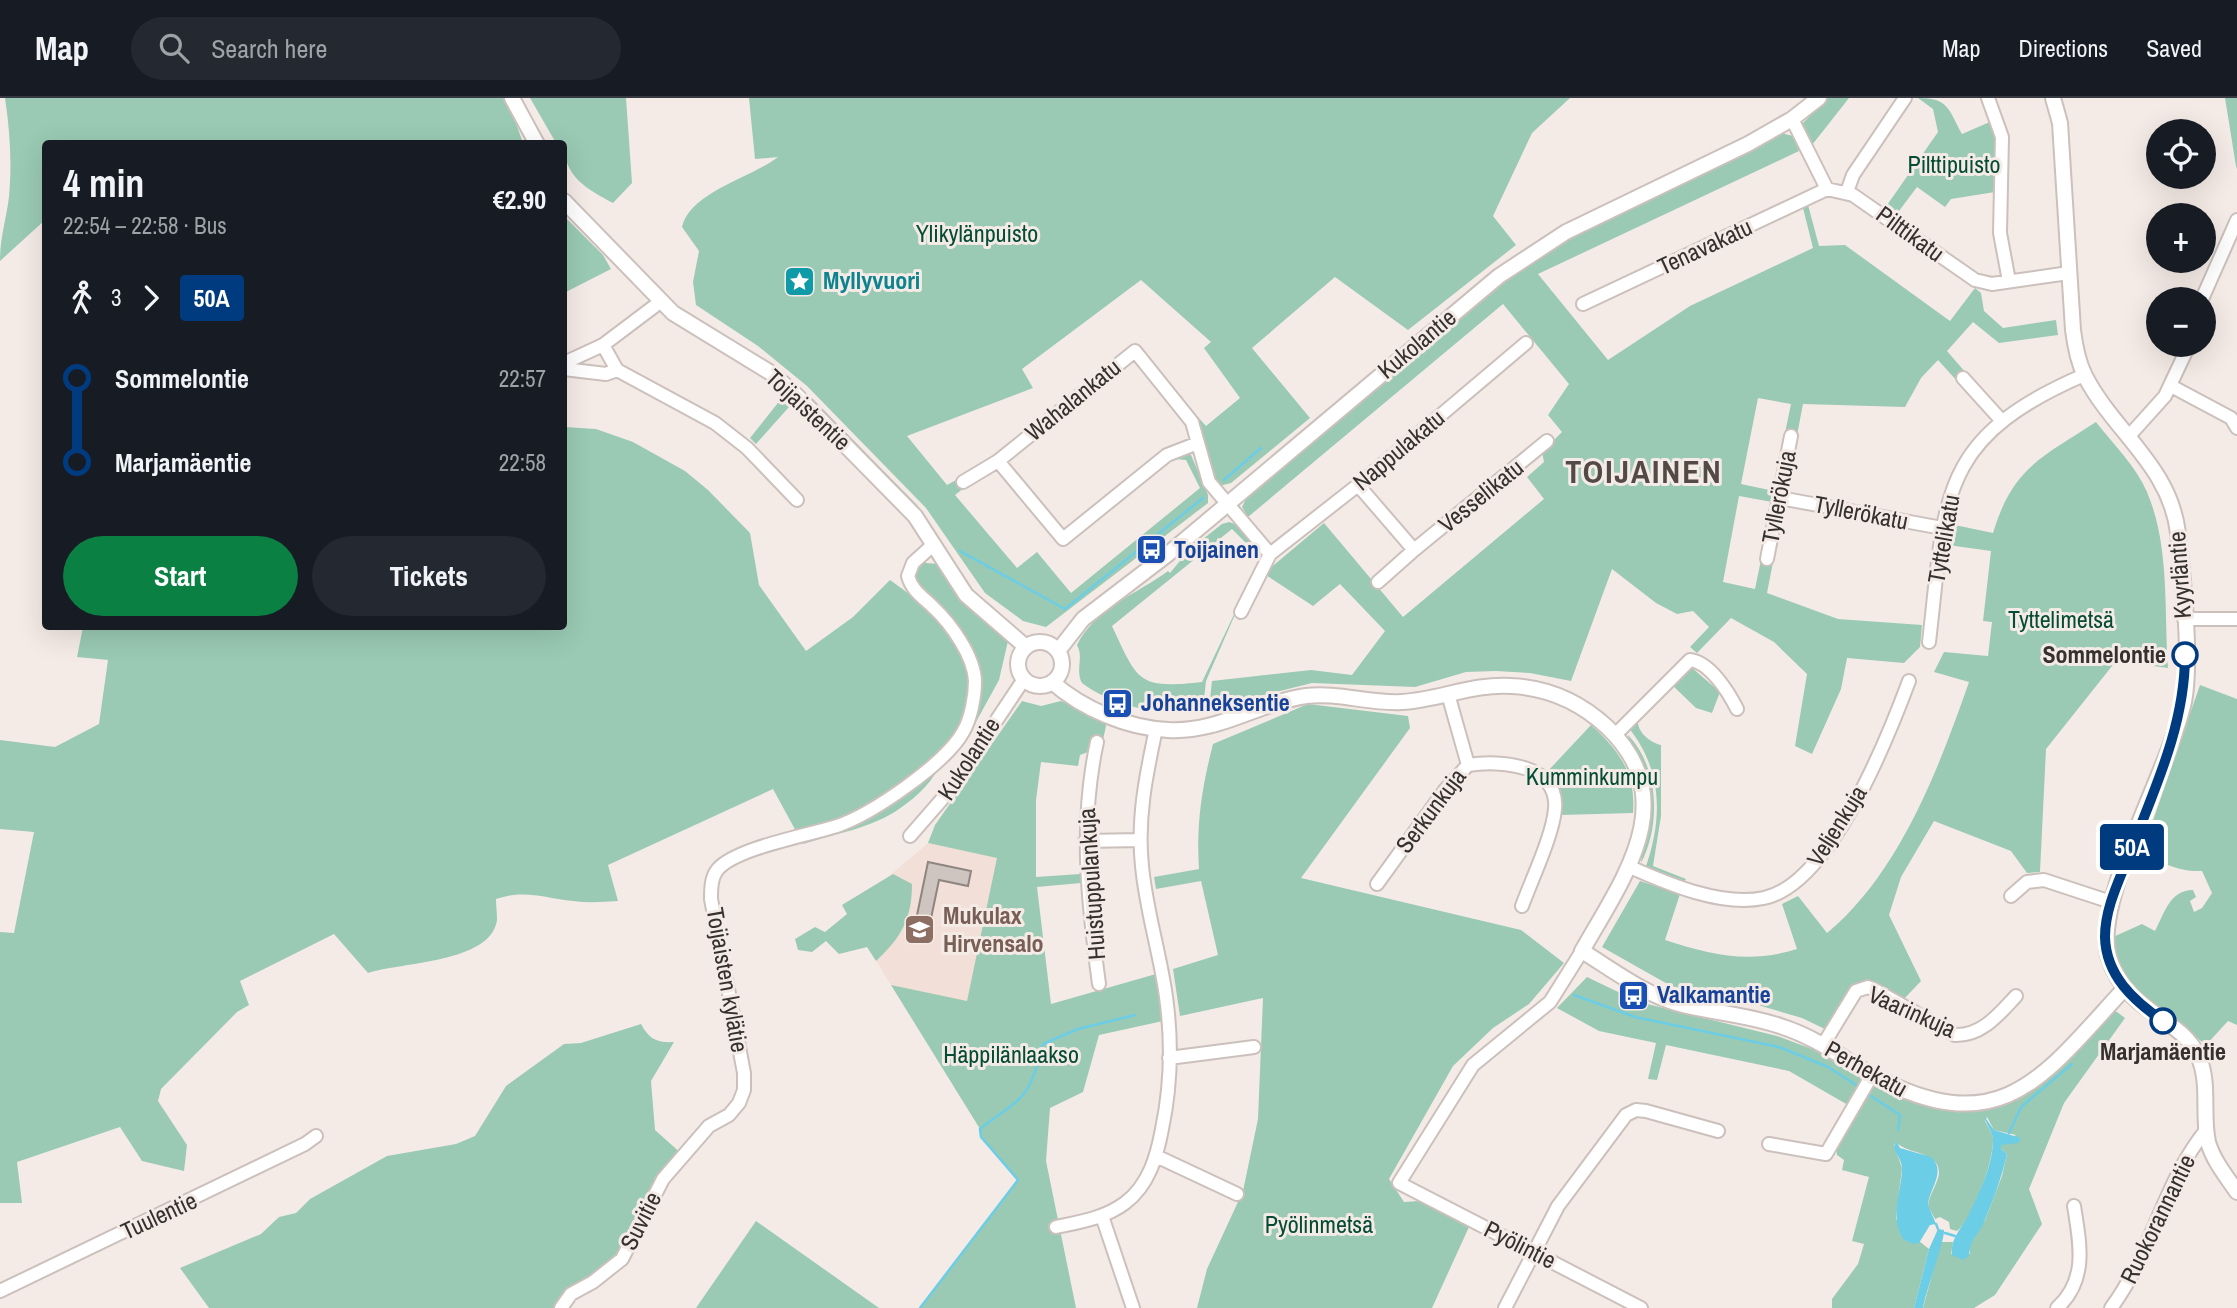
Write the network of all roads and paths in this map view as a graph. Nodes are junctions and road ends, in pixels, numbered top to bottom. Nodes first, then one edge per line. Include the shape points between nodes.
1 (512, 98) edge
2 (1819, 98) edge
3 (1905, 98) edge
4 (1988, 98) edge
5 (2053, 98) edge
6 (1792, 118) junction
7 (535, 140) edge
8 (1827, 189) junction
9 (1847, 192) junction
10 (567, 204) edge
11 (2237, 220) edge
12 (2069, 273) junction
13 (2009, 281) junction
14 (2207, 287) edge
15 (660, 302) junction
16 (1583, 304) dead end
17 (1526, 343) dead end
18 (603, 345) junction
19 (2184, 357) edge
20 (567, 362) edge
21 (567, 369) edge
22 (617, 370) junction
23 (2084, 375) junction
24 (1963, 378) dead end
25 (2171, 386) junction
26 (2001, 420) junction
27 (2237, 428) edge
28 (1791, 436) dead end
29 (2129, 436) junction
30 (1547, 441) dead end
31 (1198, 443) junction
32 (998, 461) junction
33 (963, 482) dead end
34 (1358, 485) junction
35 (1780, 498) junction
36 (797, 500) dead end
37 (1228, 505) junction
38 (1942, 528) junction
39 (934, 544) junction
40 (1414, 551) junction
41 (1270, 554) junction
42 (1767, 559) dead end
43 (1378, 582) dead end
44 (1241, 612) dead end
45 (2184, 619) junction
46 (2237, 619) edge
47 (1929, 642) dead end
48 (1026, 647) junction
49 (1058, 651) junction
50 (1024, 679) junction
51 (1909, 681) dead end
52 (1052, 682) junction
53 (1448, 694) junction
54 (1737, 709) dead end
55 (1156, 729) junction
56 (1615, 735) junction
57 (1097, 742) dead end
58 (1468, 765) junction
59 (911, 836) dead end
60 (1140, 840) junction
61 (1085, 841) junction
62 (1630, 867) junction
63 (1377, 884) dead end
64 (2011, 896) dead end
65 (2111, 902) junction
66 (1522, 906) dead end
67 (1582, 951) junction
68 (1099, 985) dead end
69 (2124, 989) junction
70 (2016, 996) dead end
71 (1823, 1045) junction
72 (1254, 1047) dead end
73 (1169, 1058) junction
74 (1872, 1075) junction
75 (2206, 1130) junction
76 (1718, 1131) dead end
77 (316, 1136) dead end
78 (1769, 1144) dead end
79 (683, 1155) joint
80 (1156, 1156) junction
81 (2237, 1192) edge
82 (1237, 1194) dead end
83 (2074, 1206) dead end
84 (1102, 1216) junction
85 (1056, 1227) dead end
86 (1532, 1252) junction
87 (0, 1291) edge
88 (561, 1308) edge
89 (1133, 1308) edge
90 (1505, 1308) edge
91 (1641, 1308) edge
92 (2057, 1308) edge
93 (2111, 1308) edge

1 - 7 street
2 - 6 street, Kukolantie
3 - 9 street via 1853,175
4 - 13 street via 2002,137 2000,233
5 - 12 street, Kyyrläntie via 2062,136
6 - 8 street
6 - 37 street, Kukolantie via 1717,162 1566,232 1520,262
8 - 9 street, Pilttikatu
8 - 16 street, Tenavakatu
9 - 13 street, Pilttikatu via 1975,280 1988,284
10 - 15 street, Toijaistentie
11 - 14 street
12 - 13 street, Pilttikatu
12 - 23 street, Kyyrläntie via 2073,330
15 - 18 street
15 - 39 street, Toijaistentie via 771,373 794,393 900,500
17 - 34 street, Nappulakatu
18 - 20 street
18 - 22 street
19 - 25 street
21 - 22 street via 606,374
22 - 36 street via 715,423
23 - 26 street, Tyttelikatu
23 - 29 street, Kyyrläntie
24 - 26 street
25 - 27 street via 2231,418
25 - 29 street via 2154,412
26 - 38 street, Tyttelikatu via 1961,469
28 - 35 street, Tyllerökuja
29 - 45 street, Kyyrläntie via 2156,470 2172,503
30 - 40 street, Vesselikatu
31 - 32 street via 1167,456 1063,539
31 - 32 street, Wahalankatu via 1192,422 1135,351
31 - 37 street, Wahalankatu via 1205,474
32 - 33 street, Wahalankatu
34 - 40 street, Vesselikatu
34 - 41 street, Nappulakatu
35 - 38 street, Tyllerökatu
35 - 42 street, Tyllerökuja
37 - 41 street
37 - 49 street, Kukolantie via 1083,619
38 - 47 street, Tyttelikatu
39 - 48 street, Toijaistentie via 966,595
39 - 79 street, Toijaisten kylätie via 913,563 908,576 914,590 947,622 967,655 975,679 964,732 943,755 869,812 740,855 717,870 711,899 744,1090 729,1115 709,1126
40 - 43 street, Vesselikatu
41 - 44 street, Nappulakatu
45 - 46 street
45 - 65 street, Kyyrläntie via 2184,701
48 - 49 street via 1045,643
48 - 50 street via 1018,662
49 - 52 street via 1061,668
50 - 52 street via 1038,686
50 - 59 street, Kukolantie via 950,790
51 - 62 street, Veljenkuja via 1892,728 1849,812 1812,869 1797,883 1765,898 1740,900
52 - 55 street via 1090,708
53 - 55 street via 1391,702 1307,696 1200,729
53 - 56 street via 1479,687 1537,689 1571,701
53 - 58 street, Serkunkuja
54 - 56 street via 1728,691 1703,666 1689,660
55 - 60 street
56 - 62 street via 1635,766 1644,800 1641,836
57 - 61 street, Huistuppulankuja via 1086,801
58 - 63 street, Serkunkuja
58 - 66 street via 1526,768 1545,779 1554,795 1555,814
60 - 61 street
60 - 73 street via 1145,894 1166,994
61 - 68 street, Huistuppulankuja
62 - 67 street
64 - 65 street via 2027,882 2044,880
65 - 69 street, Kyyrläntie via 2105,937
67 - 71 street, Perhekatu via 1643,989 1677,1003 1764,1021
67 - 86 street, Pyölintie via 1550,1002 1474,1065 1399,1183
69 - 74 street, Perhekatu via 2053,1065 2032,1083 2000,1098 1941,1104
69 - 75 street, Kyyrläntie via 2198,1054
70 - 71 street, Vaarinkuja via 1979,1030 1955,1035 1875,990 1860,989
71 - 74 street, Perhekatu
72 - 73 street
73 - 80 street
74 - 78 street via 1826,1154
75 - 81 street, Kyyrläntie via 2211,1151
75 - 93 street, Ruokorannantie via 2185,1160 2133,1278
76 - 86 street via 1642,1110 1626,1115 1578,1176
77 - 87 street, Tuulentie via 198,1198
79 - 88 street, Suvitie via 652,1197 622,1259 571,1294
80 - 82 street
80 - 84 street via 1135,1193
83 - 92 street, Ruokorannantie via 2080,1262 2072,1294
84 - 85 street
84 - 89 street
86 - 90 street
86 - 91 street, Pyölintie

